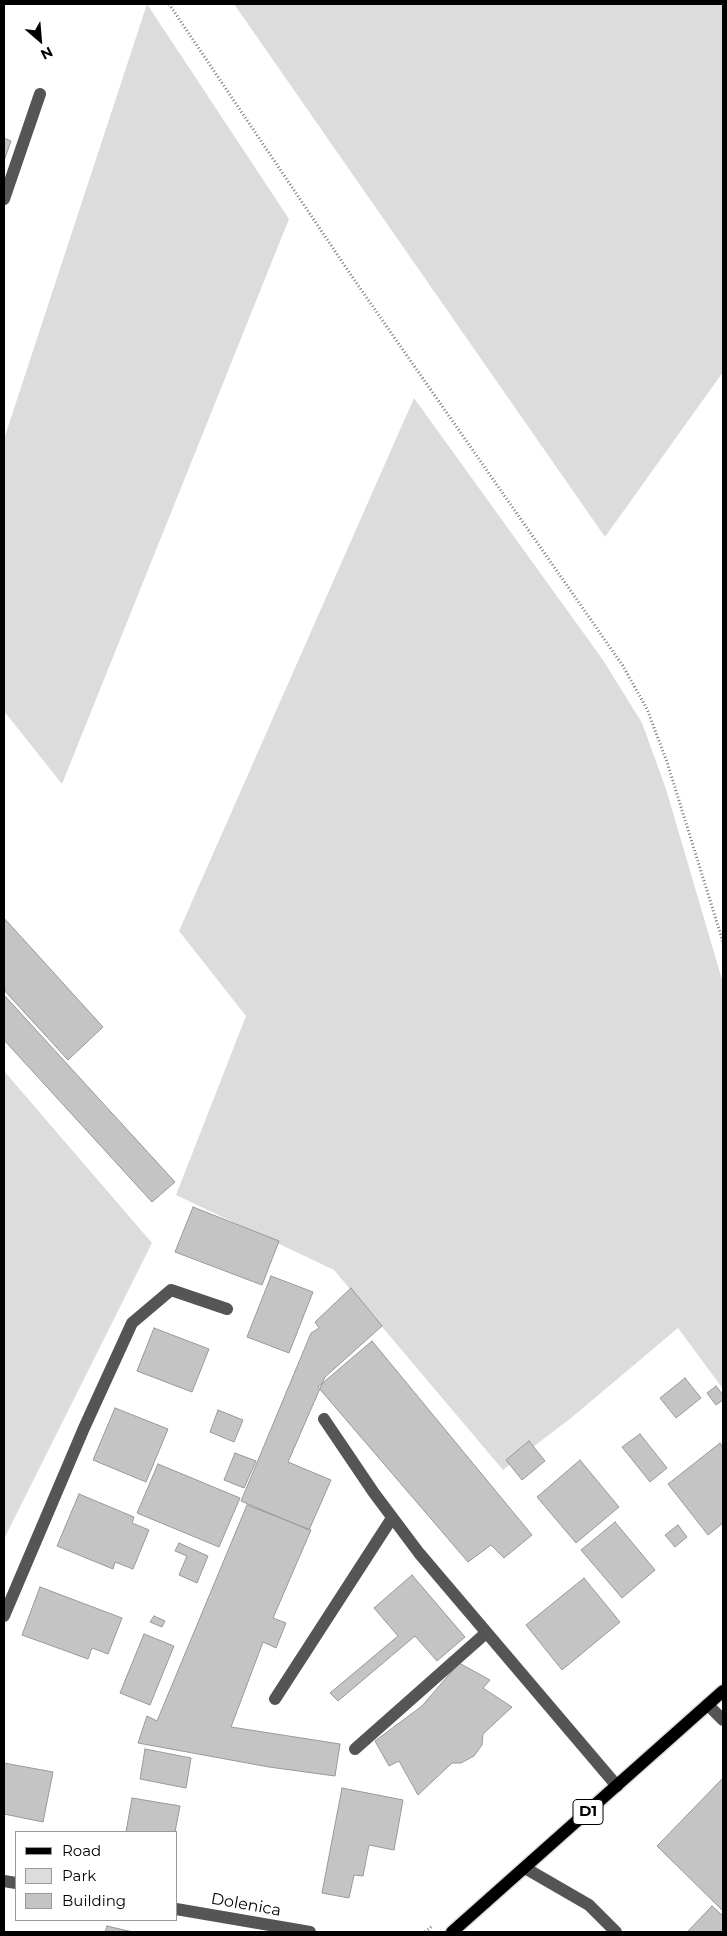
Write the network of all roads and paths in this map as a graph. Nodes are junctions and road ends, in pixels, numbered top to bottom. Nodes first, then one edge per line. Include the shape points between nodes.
1 (169, 4) edge
2 (40, 94) dead end
3 (4, 199) edge
4 (723, 942) edge
5 (226, 1309) dead end
6 (324, 1419) dead end
7 (392, 1518) junction
8 (4, 1616) edge
9 (486, 1633) junction
10 (723, 1691) edge
11 (274, 1699) dead end
12 (708, 1705) junction
13 (723, 1720) edge
14 (355, 1750) dead end
15 (617, 1786) junction
16 (525, 1868) junction
17 (178, 1909) edge
18 (310, 1932) edge
19 (452, 1932) edge
20 (616, 1932) edge

1 - 4 path via 355,281 623,666 647,709 667,762
2 - 3 street
5 - 8 street via 171,1290 132,1323
6 - 7 street
7 - 9 street
7 - 11 street
9 - 14 street
9 - 15 street
10 - 12 main road, D1
12 - 13 street
12 - 15 main road, D1
15 - 16 main road, D1
16 - 19 main road, D1
16 - 20 street via 589,1905
17 - 18 street, Dolenica

